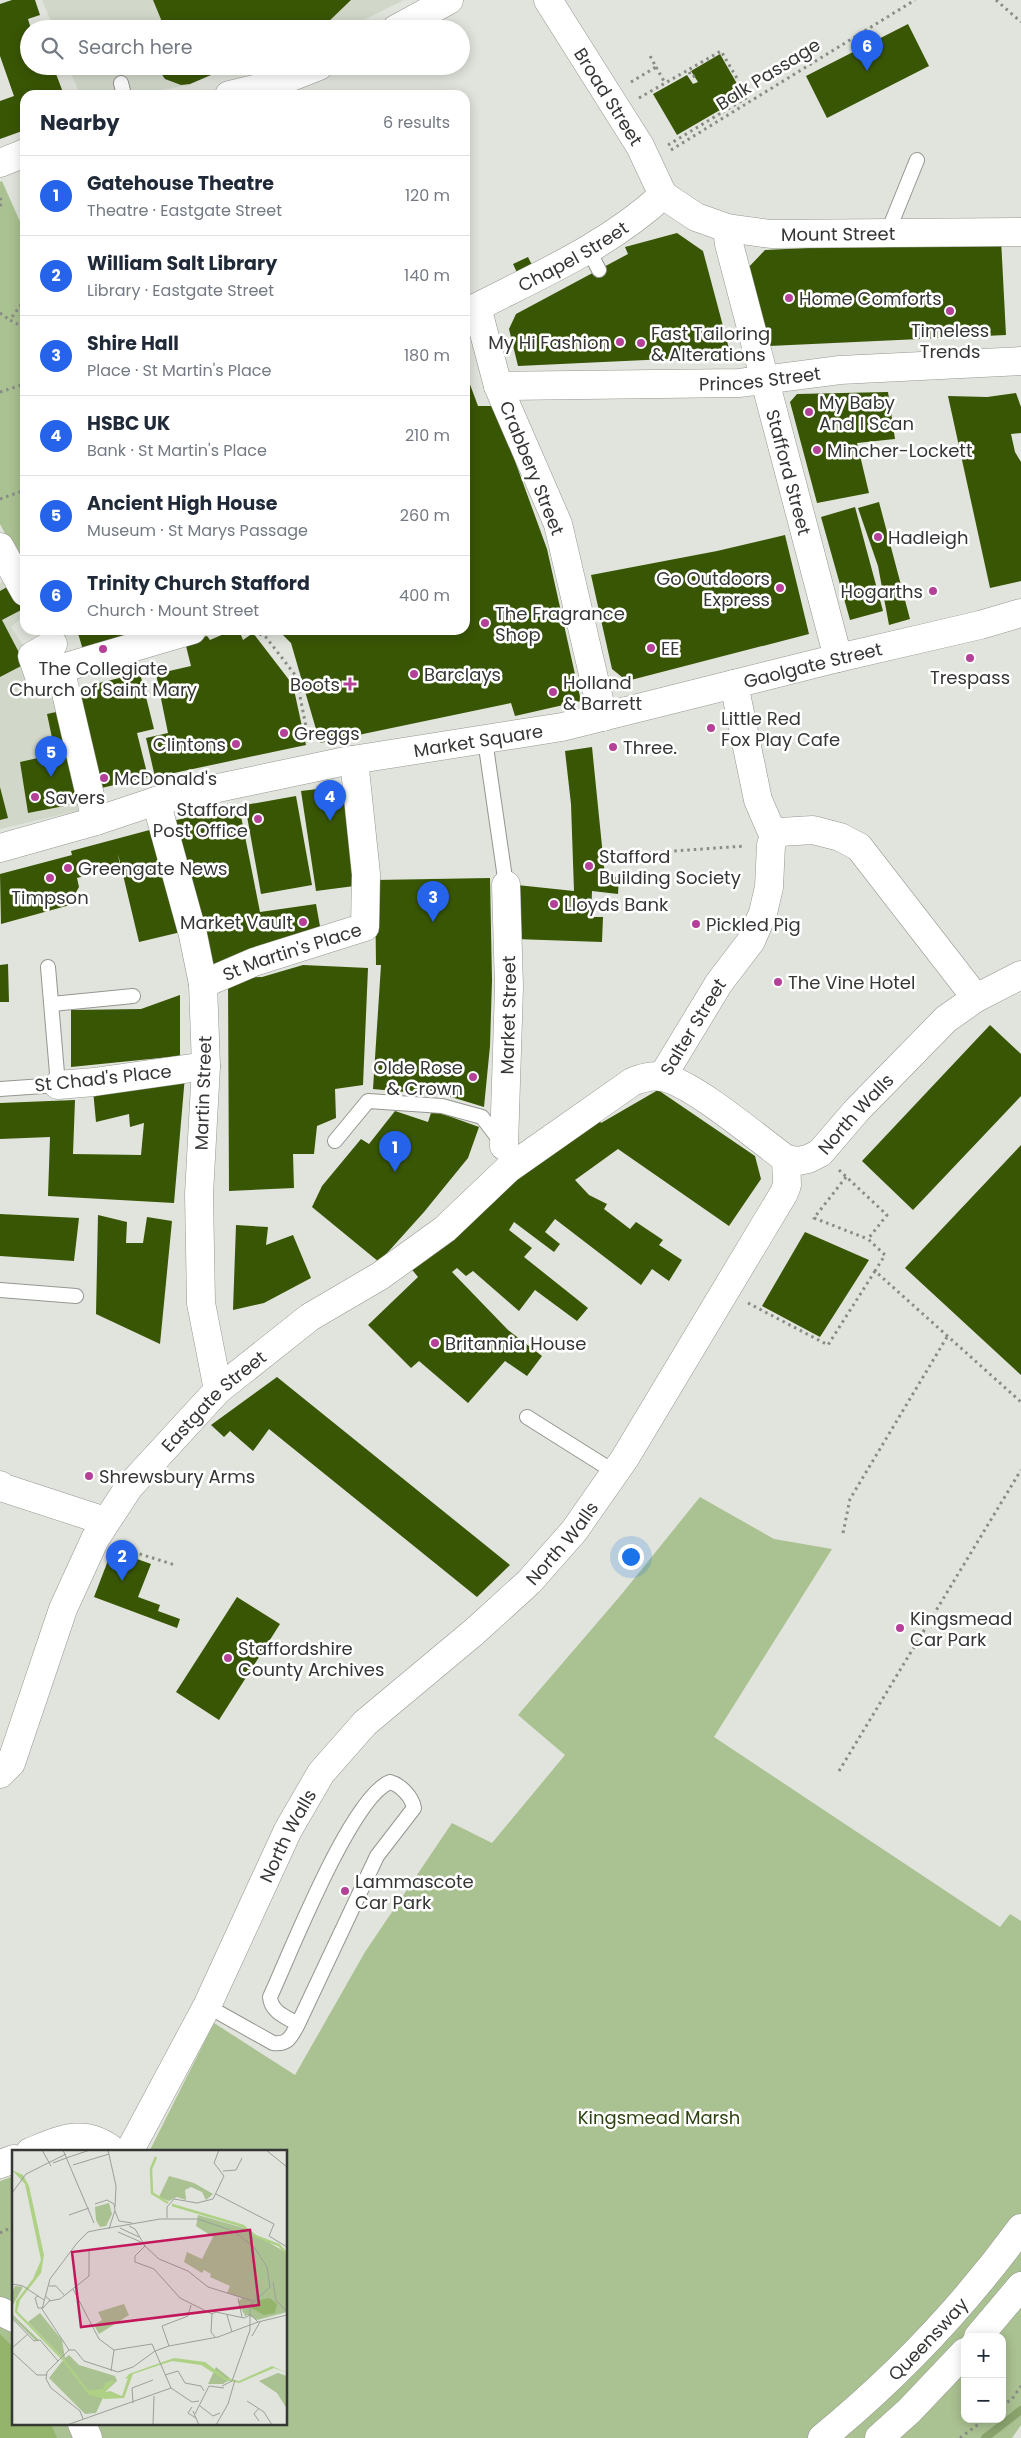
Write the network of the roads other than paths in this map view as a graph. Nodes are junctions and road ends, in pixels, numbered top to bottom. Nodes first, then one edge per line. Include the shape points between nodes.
1 (449, 0) edge
2 (548, 0) edge
3 (412, 20) edge
4 (296, 75) edge
5 (250, 90) edge
6 (917, 160) dead end
7 (663, 195) junction
8 (728, 228) junction
9 (1021, 232) edge
10 (888, 234) junction
11 (477, 307) joint
12 (1021, 361) edge
13 (764, 380) junction
14 (498, 386) junction
15 (4, 564) edge
16 (20, 585) edge
17 (1021, 613) edge
18 (177, 635) edge
19 (49, 637) edge
20 (838, 658) junction
21 (64, 672) junction
22 (734, 684) junction
23 (603, 717) junction
24 (485, 740) junction
25 (354, 760) junction
26 (156, 801) junction
27 (96, 821) junction
28 (772, 841) junction
29 (0, 848) edge
30 (506, 884) joint
31 (48, 966) dead end
32 (1021, 975) edge
33 (203, 984) junction
34 (132, 996) dead end
35 (976, 998) junction
36 (52, 1004) junction
37 (206, 1066) junction
38 (662, 1077) junction
39 (58, 1085) junction
40 (0, 1089) edge
41 (335, 1141) dead end
42 (506, 1157) junction
43 (786, 1159) junction
44 (0, 1290) edge
45 (76, 1296) dead end
46 (218, 1390) junction
47 (527, 1417) dead end
48 (616, 1473) junction
49 (0, 1485) edge
50 (100, 1530) junction
51 (0, 1774) edge
52 (207, 2006) junction
53 (298, 2024) junction
54 (34, 2150) edge
55 (112, 2150) edge
56 (130, 2150) edge
57 (12, 2159) edge
58 (0, 2164) edge
59 (1021, 2228) edge
60 (1021, 2286) edge
61 (0, 2311) edge
62 (12, 2317) edge
63 (981, 2333) edge
64 (961, 2356) edge
65 (83, 2426) edge
66 (88, 2438) edge
67 (822, 2438) edge
68 (879, 2438) edge

1 - 3 main road
2 - 7 main road, Broad Street via 640,146
4 - 5 main road
6 - 10 lane
7 - 8 main road, Mount Street via 696,217
7 - 11 main road, Chapel Street via 589,259
8 - 10 main road, Mount Street via 771,234
8 - 13 main road, Stafford Street via 729,244
9 - 10 main road, Mount Street
11 - 14 main road, Crabbery Street
12 - 13 main road, Princes Street via 840,370
13 - 14 main road, Princes Street
13 - 20 main road, Stafford Street
14 - 23 main road, Crabbery Street via 558,524
15 - 16 main road
17 - 20 main road, Gaolgate Street
18 - 21 main road
19 - 21 main road
20 - 22 main road, Gaolgate Street
21 - 27 main road
22 - 23 main road, Gaolgate Street
22 - 28 main road, Salter Street via 758,800
23 - 24 main road, Market Square
24 - 25 main road, Market Square
24 - 30 lane
25 - 26 main road, Market Square
25 - 33 main road, St Martin's Place via 366,874 365,926 254,962
26 - 27 main road, Market Square
26 - 33 main road, Martin Street via 193,935
27 - 29 main road, Market Square
28 - 35 main road via 780,832 813,830 840,836 859,848
28 - 38 main road, Salter Street via 769,887 763,913 751,941 719,983
30 - 42 main road, Market Street via 509,987
31 - 36 lane
32 - 35 main road, North Walls
33 - 37 main road, Martin Street
34 - 36 lane
35 - 43 main road, North Walls via 946,1019 857,1110 820,1153 798,1161
36 - 39 lane
37 - 39 main road, St Chad's Place
37 - 46 main road, Martin Street via 199,1194 201,1303
38 - 42 main road, Salter Street via 648,1076 632,1082
38 - 43 main road via 685,1086
39 - 40 lane, St Chad's Place
41 - 42 lane via 368,1101 442,1106 482,1117
42 - 46 main road, Eastgate Street via 445,1229 380,1276 310,1317
43 - 48 main road, North Walls via 787,1185 784,1193
44 - 45 lane
46 - 50 main road, Eastgate Street via 129,1487
47 - 48 lane
48 - 52 main road, North Walls via 574,1531 529,1582 365,1723 321,1773 288,1830
49 - 50 main road
50 - 51 main road, Eastgate Street via 64,1609 11,1763
52 - 53 lane via 273,2043 282,2044 290,2040
52 - 56 main road, North Walls
53 - 53 lane via 377,1856 414,1808 413,1801 396,1784 384,1785 356,1820 320,1882 270,1997 270,2004 275,2010
54 - 55 main road via 76,2136 99,2140
57 - 58 main road
59 - 67 main road, Queensway via 987,2274 920,2349 865,2403
60 - 63 main road, Queensway
61 - 62 main road
64 - 68 main road, Queensway
65 - 66 main road

